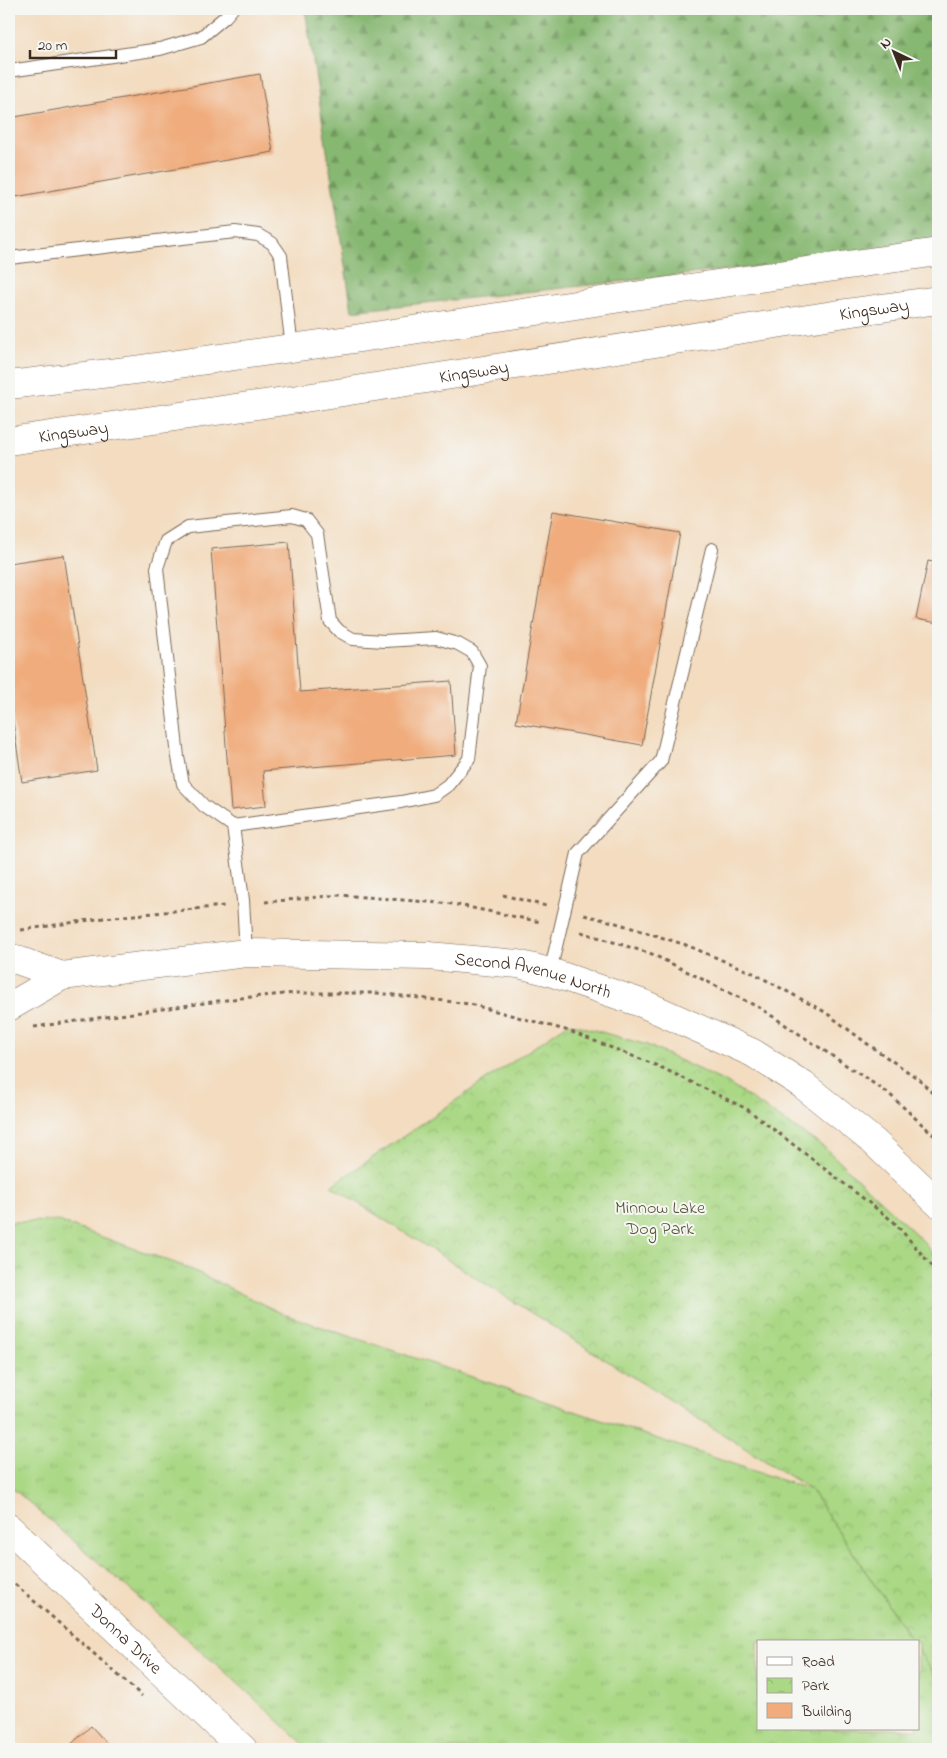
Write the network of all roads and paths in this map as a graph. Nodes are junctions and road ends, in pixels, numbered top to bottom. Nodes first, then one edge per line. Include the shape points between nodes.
1 (232, 9) edge
2 (9, 71) edge
3 (938, 252) edge
4 (9, 258) edge
5 (938, 300) edge
6 (292, 348) junction
7 (9, 385) edge
8 (9, 441) edge
9 (712, 549) dead end
10 (233, 826) junction
11 (503, 895) dead end
12 (564, 910) junction
13 (246, 953) junction
14 (9, 957) edge
15 (550, 972) junction
16 (62, 976) junction
17 (9, 1007) edge
18 (28, 1028) dead end
19 (938, 1099) edge
20 (938, 1203) edge
21 (938, 1273) edge
22 (9, 1528) edge
23 (9, 1579) edge
24 (143, 1697) dead end
25 (244, 1749) edge

1 - 2 lane via 202,37 160,49
3 - 6 main road
4 - 6 lane via 235,232 258,235 272,242 281,256
5 - 8 main road, Kingsway
6 - 7 main road
9 - 12 lane via 661,761 578,852
10 - 10 lane via 204,806 183,784 157,568 166,541 188,527 292,516 306,520 317,534 330,621 338,631 353,639 436,638 472,652 480,666 470,758 448,785 434,795
10 - 13 lane
11 - 12 path
12 - 15 lane
12 - 19 path via 686,945 753,973 825,1012 920,1080
13 - 15 main road, Second Avenue North via 429,956 518,964
13 - 16 main road, Second Avenue North
14 - 16 main road, Second Avenue North
15 - 20 main road, Second Avenue North via 644,1004 753,1053 802,1085 874,1142
16 - 17 main road, Second Avenue North
18 - 21 path via 296,993 377,994 470,1004 569,1031 658,1066 748,1109 894,1222
22 - 25 main road, Donna Drive
23 - 24 path

